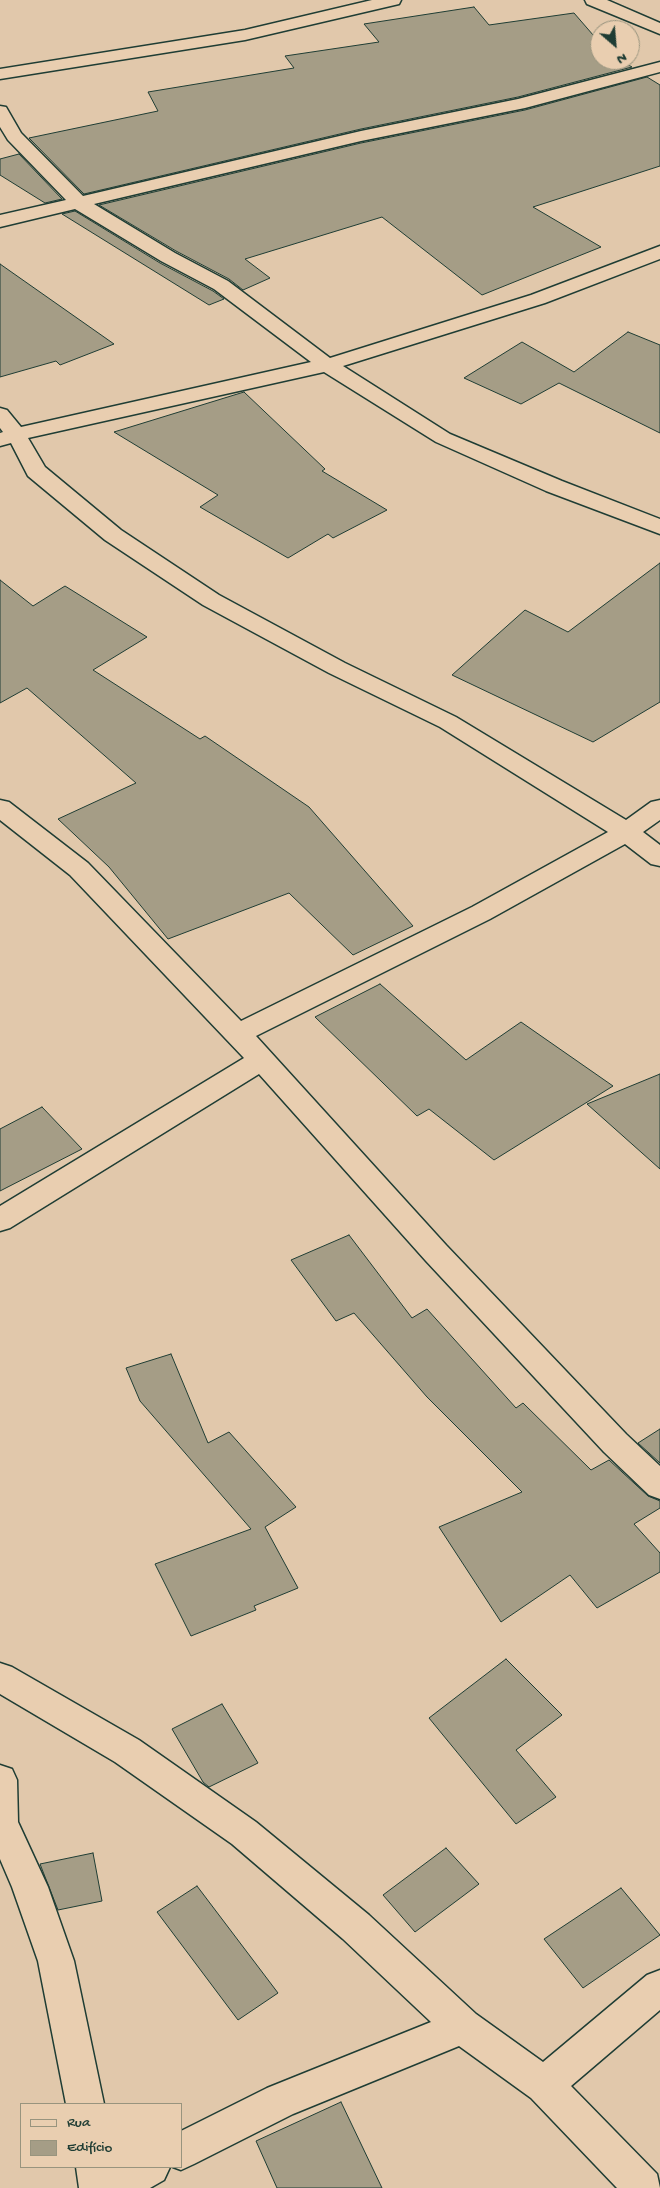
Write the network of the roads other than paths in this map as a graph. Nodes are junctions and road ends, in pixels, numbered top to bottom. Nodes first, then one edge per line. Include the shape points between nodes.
1 (392, 0) edge
2 (592, 0) edge
3 (660, 29) edge
4 (660, 67) edge
5 (0, 74) edge
6 (0, 111) edge
7 (80, 204) junction
8 (0, 221) edge
9 (659, 253) edge
10 (327, 365) junction
11 (0, 414) edge
12 (8, 437) edge
13 (660, 527) edge
14 (0, 808) edge
15 (660, 808) edge
16 (627, 832) junction
17 (660, 858) edge
18 (238, 1034) junction
19 (260, 1061) junction
20 (0, 1220) edge
21 (660, 1486) edge
22 (0, 1677) edge
23 (0, 1780) edge
24 (660, 1987) edge
25 (463, 2027) junction
26 (544, 2085) junction
27 (85, 2103) edge
28 (182, 2150) edge
29 (95, 2168) edge
30 (149, 2168) edge
31 (98, 2188) edge
32 (109, 2188) edge
33 (643, 2188) edge

1 - 5 street via 245,35
2 - 3 street
4 - 7 street via 519,104 361,136
6 - 7 street via 14,136
7 - 8 street
7 - 10 street via 221,286
9 - 10 street via 538,300
10 - 12 street
10 - 13 street via 443,438
11 - 12 street
12 - 16 street via 36,471 113,535 211,600 337,668 448,722
14 - 18 street via 79,869
15 - 16 street
16 - 17 street
16 - 18 street via 481,913
18 - 19 street
19 - 20 street
19 - 21 street via 614,1443
22 - 25 street via 127,1751 244,1833 356,1927
23 - 27 street via 1,1822 30,1887 56,1961
24 - 26 street
25 - 26 street
25 - 28 street via 280,2101
26 - 33 street
29 - 31 street
30 - 32 street

